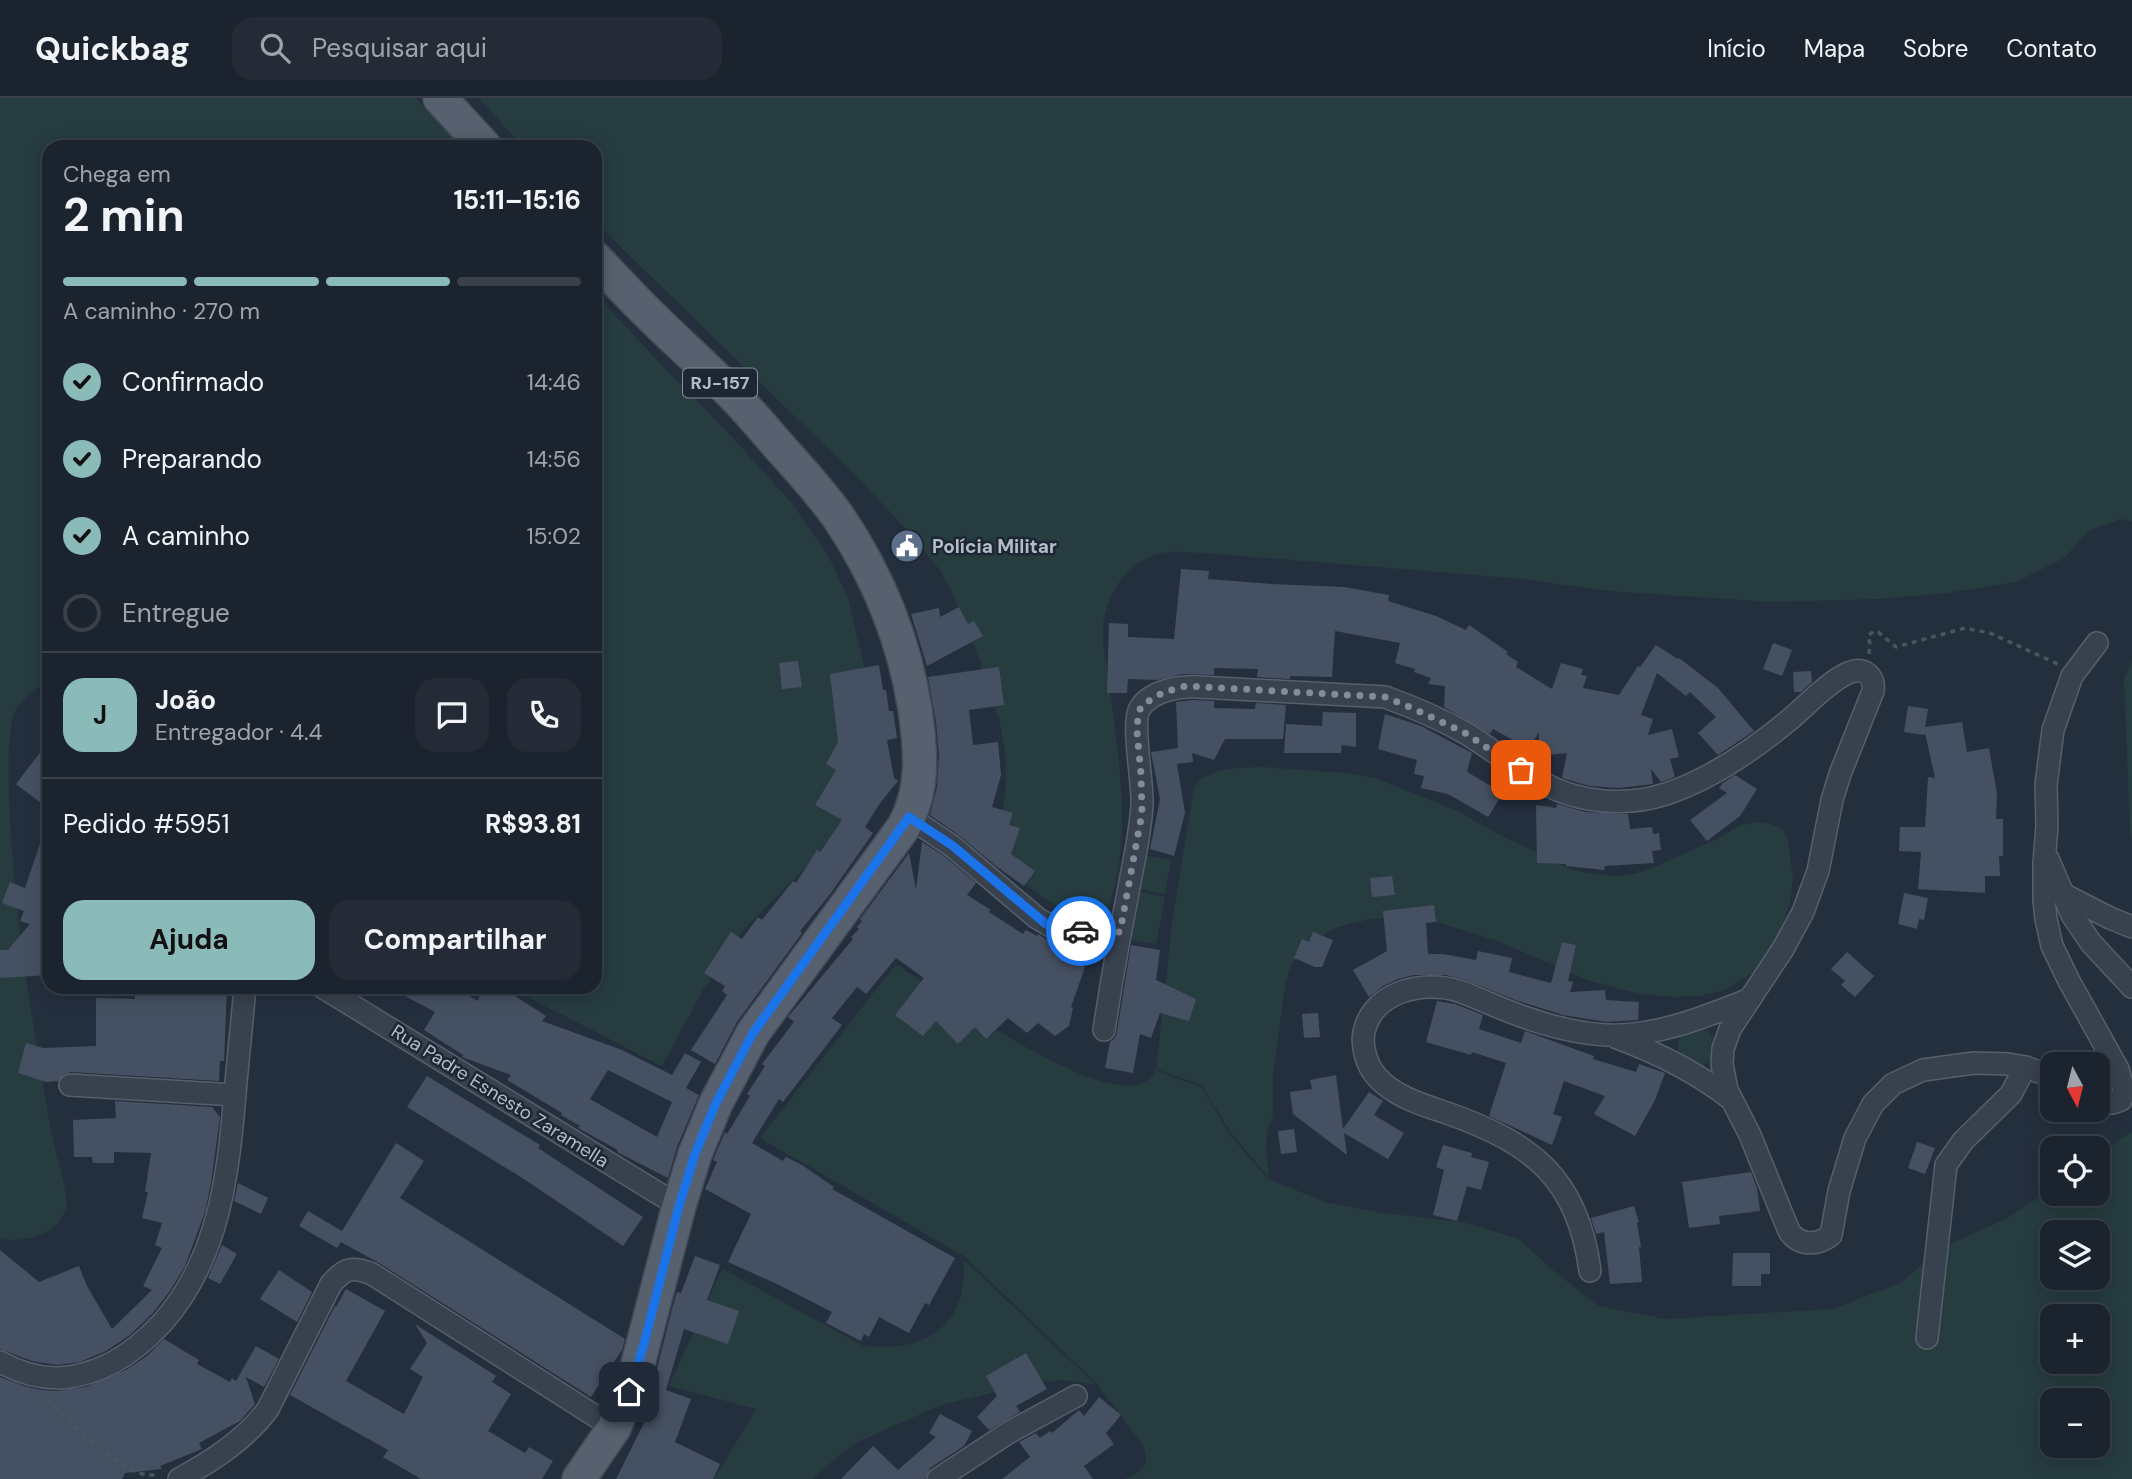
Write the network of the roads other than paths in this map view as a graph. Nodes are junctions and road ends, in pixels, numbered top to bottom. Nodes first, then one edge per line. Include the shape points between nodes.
1 (440, 98) edge
2 (479, 140) edge
3 (602, 265) edge
4 (2097, 643) dead end
5 (909, 817) junction
6 (2045, 852) junction
7 (2061, 893) junction
8 (2132, 927) edge
9 (1113, 931) junction
10 (2132, 988) edge
11 (244, 994) edge
12 (333, 994) edge
13 (1750, 999) junction
14 (1104, 1030) dead end
15 (1608, 1035) junction
16 (2109, 1052) edge
17 (2110, 1053) edge
18 (2025, 1067) junction
19 (2040, 1072) edge
20 (71, 1085) dead end
21 (235, 1095) junction
22 (2110, 1103) edge
23 (1734, 1104) junction
24 (679, 1206) junction
25 (1590, 1271) dead end
26 (1927, 1338) dead end
27 (9, 1367) edge
28 (1076, 1396) dead end
29 (614, 1428) junction
30 (185, 1478) edge
31 (579, 1479) edge
32 (938, 1479) edge

1 - 2 main road
3 - 5 main road, RJ-157 via 738,400 837,515 871,573 907,668 920,750 918,793
4 - 6 street via 2065,690 2049,746
5 - 9 street via 953,846 1054,928
5 - 24 main road, RJ-157 via 753,1033 716,1103
6 - 7 street
6 - 16 street via 2044,900 2052,946
7 - 8 street
7 - 10 street via 2091,943
9 - 13 street via 1142,813 1138,714 1147,702 1173,688 1385,697 1465,733 1556,790 1581,798 1630,801 1665,794 1705,777 1777,729 1842,676 1856,670 1868,674 1873,691 1832,800 1814,883 1792,936
9 - 14 street
11 - 21 street
12 - 24 street, Rua Padre Esnesto Zaramella
13 - 15 street via 1686,1023
13 - 23 street via 1724,1042 1724,1080
15 - 23 street via 1664,1056 1704,1079
15 - 25 street via 1534,1020 1459,991 1430,988 1402,992 1380,1004 1370,1016 1363,1038 1369,1064 1392,1089 1496,1133 1547,1169 1571,1200 1584,1235
17 - 22 street via 2124,1091 2121,1100
18 - 19 street
18 - 23 street via 1994,1062 1954,1065 1923,1070 1893,1084 1873,1104 1860,1128 1846,1163 1832,1231 1818,1242 1802,1242 1789,1231
18 - 26 street via 2011,1094 1946,1165
20 - 21 street
21 - 27 street via 228,1171 218,1217 204,1256 175,1308 131,1351 84,1375 50,1378
24 - 29 main road, RJ-157 via 634,1379
28 - 32 street
29 - 30 street via 372,1275 355,1269 341,1273 331,1284 255,1427
29 - 31 main road, RJ-157

